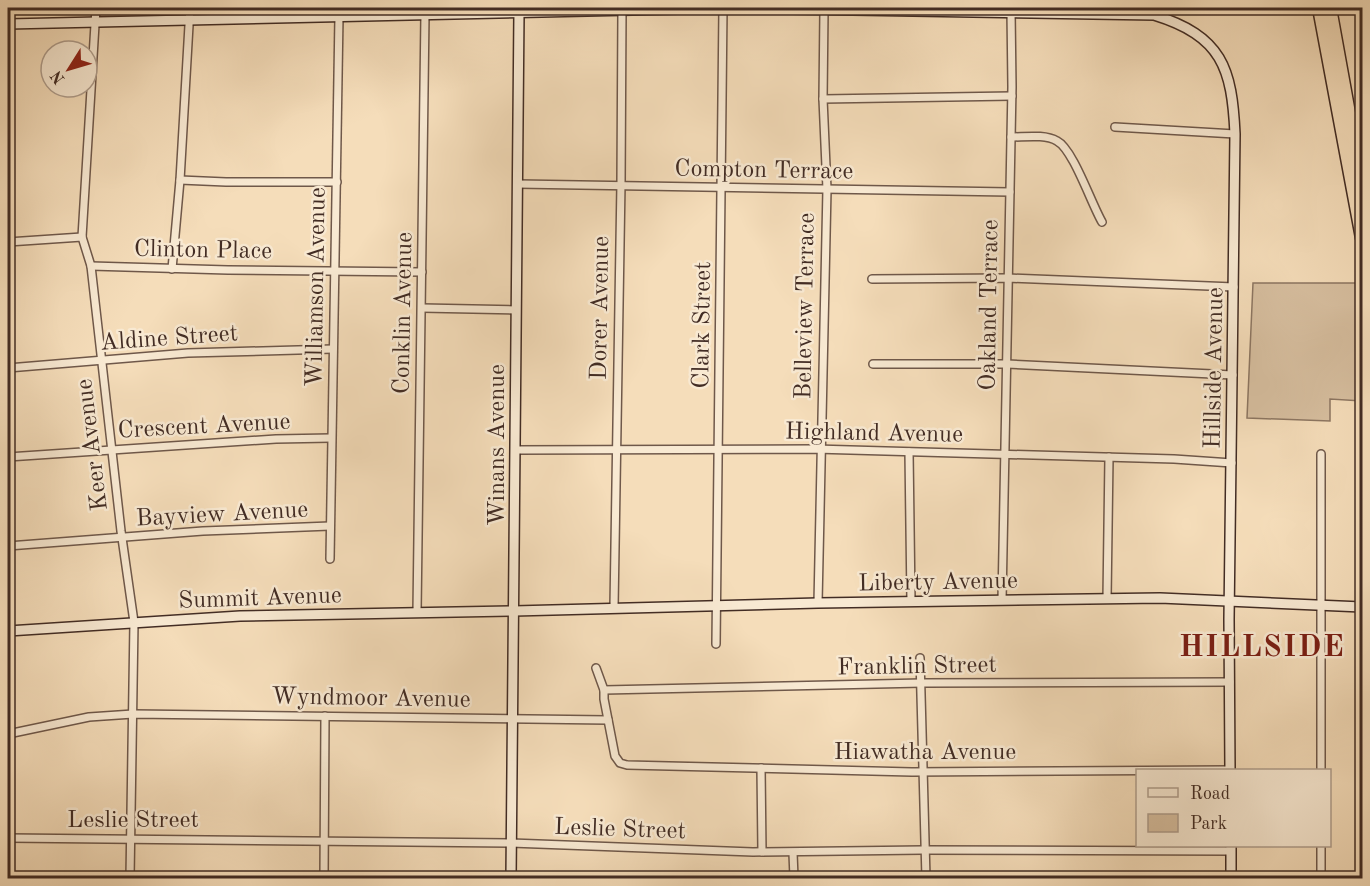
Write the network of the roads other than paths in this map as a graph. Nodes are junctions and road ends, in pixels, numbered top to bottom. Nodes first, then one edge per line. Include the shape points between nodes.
1 (96, 8) edge
2 (190, 8) edge
3 (723, 8) edge
4 (1319, 8) edge
5 (1329, 8) edge
6 (889, 9) edge
7 (500, 10) edge
8 (622, 10) junction
9 (824, 10) junction
10 (374, 11) edge
11 (1011, 11) junction
12 (1152, 11) edge
13 (519, 12) junction
14 (425, 14) junction
15 (339, 16) junction
16 (189, 19) junction
17 (95, 21) junction
18 (8, 24) edge
19 (1012, 96) junction
20 (823, 99) junction
21 (1115, 127) dead end
22 (1235, 134) junction
23 (1011, 137) junction
24 (180, 180) junction
25 (337, 182) junction
26 (518, 184) junction
27 (1362, 185) edge
28 (621, 186) junction
29 (723, 188) junction
30 (826, 189) junction
31 (1010, 192) junction
32 (1102, 222) dead end
33 (82, 237) junction
34 (1362, 238) edge
35 (8, 242) edge
36 (91, 266) junction
37 (172, 269) junction
38 (334, 270) junction
39 (422, 272) junction
40 (1008, 278) junction
41 (873, 279) dead end
42 (1234, 287) junction
43 (422, 308) junction
44 (516, 310) junction
45 (8, 346) edge
46 (333, 349) junction
47 (101, 360) junction
48 (873, 364) dead end
49 (1007, 364) junction
50 (9, 368) edge
51 (1233, 375) junction
52 (332, 438) junction
53 (616, 449) junction
54 (718, 449) junction
55 (112, 450) junction
56 (516, 450) junction
57 (823, 450) junction
58 (909, 452) junction
59 (1005, 454) junction
60 (1321, 454) dead end
61 (8, 457) edge
62 (1109, 457) junction
63 (1232, 463) junction
64 (330, 526) junction
65 (122, 538) junction
66 (8, 546) edge
67 (330, 559) dead end
68 (1107, 599) junction
69 (1002, 600) junction
70 (911, 601) junction
71 (1230, 601) junction
72 (818, 603) junction
73 (717, 606) junction
74 (1320, 606) junction
75 (614, 607) junction
76 (1362, 607) edge
77 (514, 611) junction
78 (417, 612) junction
79 (135, 622) junction
80 (8, 631) edge
81 (716, 644) dead end
82 (920, 658) dead end
83 (596, 668) dead end
84 (1230, 682) junction
85 (922, 683) junction
86 (604, 690) junction
87 (133, 714) junction
88 (325, 716) junction
89 (513, 718) junction
90 (608, 720) junction
91 (8, 734) edge
92 (761, 768) junction
93 (1230, 769) edge
94 (1321, 769) edge
95 (1136, 770) edge
96 (924, 771) junction
97 (8, 838) edge
98 (131, 838) junction
99 (324, 841) junction
100 (511, 843) junction
101 (1321, 847) edge
102 (1231, 848) edge
103 (926, 850) junction
104 (762, 852) junction
105 (793, 853) junction
106 (130, 879) edge
107 (324, 879) edge
108 (511, 879) edge
109 (794, 879) edge
110 (926, 879) edge
111 (1231, 879) edge
112 (1321, 879) edge

1 - 17 street, Keer Avenue
2 - 16 street
3 - 8 street
3 - 9 street
3 - 29 street, Clark Street
4 - 34 highway
5 - 27 highway
6 - 9 street
6 - 11 street
7 - 13 street
7 - 14 street
8 - 13 street
8 - 28 street, Dorer Avenue
9 - 20 street, Belleview Terrace
10 - 14 street
10 - 15 street
11 - 12 street
11 - 19 street, Oakland Terrace
12 - 22 street, Hillside Avenue via 1192,31 1217,54 1231,84
13 - 26 street, Winans Avenue
14 - 39 street, Conklin Avenue
15 - 16 street via 282,13
15 - 25 street, Williamson Avenue
16 - 17 street
16 - 24 street
17 - 18 street
17 - 33 street, Keer Avenue
19 - 20 street
19 - 23 street, Oakland Terrace
20 - 30 street, Belleview Terrace
21 - 22 street
22 - 42 street, Hillside Avenue
23 - 31 street, Oakland Terrace
23 - 32 street via 1046,137 1064,146
24 - 25 street
24 - 37 street
25 - 38 street, Williamson Avenue
26 - 28 street, Compton Terrace
26 - 44 street, Winans Avenue
28 - 29 street, Compton Terrace
28 - 53 street, Dorer Avenue
29 - 30 street, Compton Terrace
29 - 54 street, Clark Street
30 - 31 street, Compton Terrace
30 - 57 street, Belleview Terrace
31 - 40 street, Oakland Terrace
33 - 35 street
33 - 36 street, Keer Avenue
36 - 37 street, Clinton Place
36 - 47 street, Keer Avenue
37 - 38 street, Clinton Place
38 - 39 street, Clinton Place
38 - 46 street, Williamson Avenue
39 - 43 street, Conklin Avenue
40 - 41 street
40 - 42 street
40 - 49 street, Oakland Terrace
42 - 51 street, Hillside Avenue
43 - 44 street
43 - 78 street, Conklin Avenue
44 - 56 street, Winans Avenue
45 - 50 street
46 - 47 street, Aldine Street
46 - 52 street, Williamson Avenue
47 - 50 street, Aldine Street
47 - 55 street, Keer Avenue
48 - 49 street
49 - 51 street
49 - 59 street, Oakland Terrace
51 - 63 street, Hillside Avenue
52 - 55 street, Crescent Avenue
52 - 64 street, Williamson Avenue
53 - 54 street, Highland Avenue
53 - 56 street, Highland Avenue
53 - 75 street, Dorer Avenue
54 - 57 street, Highland Avenue
54 - 73 street, Clark Street
55 - 61 street, Crescent Avenue
55 - 65 street, Keer Avenue
56 - 77 street, Winans Avenue
57 - 58 street, Highland Avenue
57 - 72 street, Belleview Terrace
58 - 59 street, Highland Avenue
58 - 70 street
59 - 62 street, Highland Avenue
59 - 69 street, Oakland Terrace
60 - 74 street
62 - 63 street, Highland Avenue
62 - 68 street
63 - 71 street, Hillside Avenue
64 - 65 street, Bayview Avenue
64 - 67 street, Williamson Avenue
65 - 66 street, Bayview Avenue
65 - 79 street, Keer Avenue
68 - 69 street, Liberty Avenue
68 - 71 street, Liberty Avenue
69 - 70 street, Liberty Avenue
70 - 72 street, Liberty Avenue
71 - 74 street, Liberty Avenue
71 - 84 street, Hillside Avenue
72 - 73 street, Liberty Avenue
73 - 75 street, Liberty Avenue
73 - 81 street, Clark Street
74 - 76 street, Liberty Avenue
74 - 94 street
75 - 77 street, Liberty Avenue
77 - 78 street, Summit Avenue
77 - 89 street, Winans Avenue
78 - 79 street, Summit Avenue
79 - 80 street, Summit Avenue
79 - 87 street, Keer Avenue
82 - 85 street
83 - 86 street
84 - 85 street, Franklin Street
84 - 93 street, Hillside Avenue
85 - 86 street, Franklin Street
85 - 96 street
86 - 90 street
87 - 88 street, Wyndmoor Avenue
87 - 91 street, Wyndmoor Avenue via 89,717
87 - 98 street, Keer Avenue
88 - 89 street, Wyndmoor Avenue
88 - 99 street
89 - 90 street, Wyndmoor Avenue
89 - 100 street, Winans Avenue
90 - 92 street, Hiawatha Avenue via 620,763
92 - 96 street, Hiawatha Avenue
92 - 104 street
95 - 96 street, Hiawatha Avenue
96 - 103 street
97 - 98 street, Leslie Street
98 - 99 street, Leslie Street
98 - 106 street, Keer Avenue
99 - 100 street, Leslie Street
99 - 107 street
100 - 104 street, Leslie Street
100 - 108 street, Winans Avenue
101 - 112 street
102 - 103 street, Leslie Street
102 - 111 street
103 - 105 street, Leslie Street
103 - 110 street
104 - 105 street, Leslie Street
105 - 109 street

